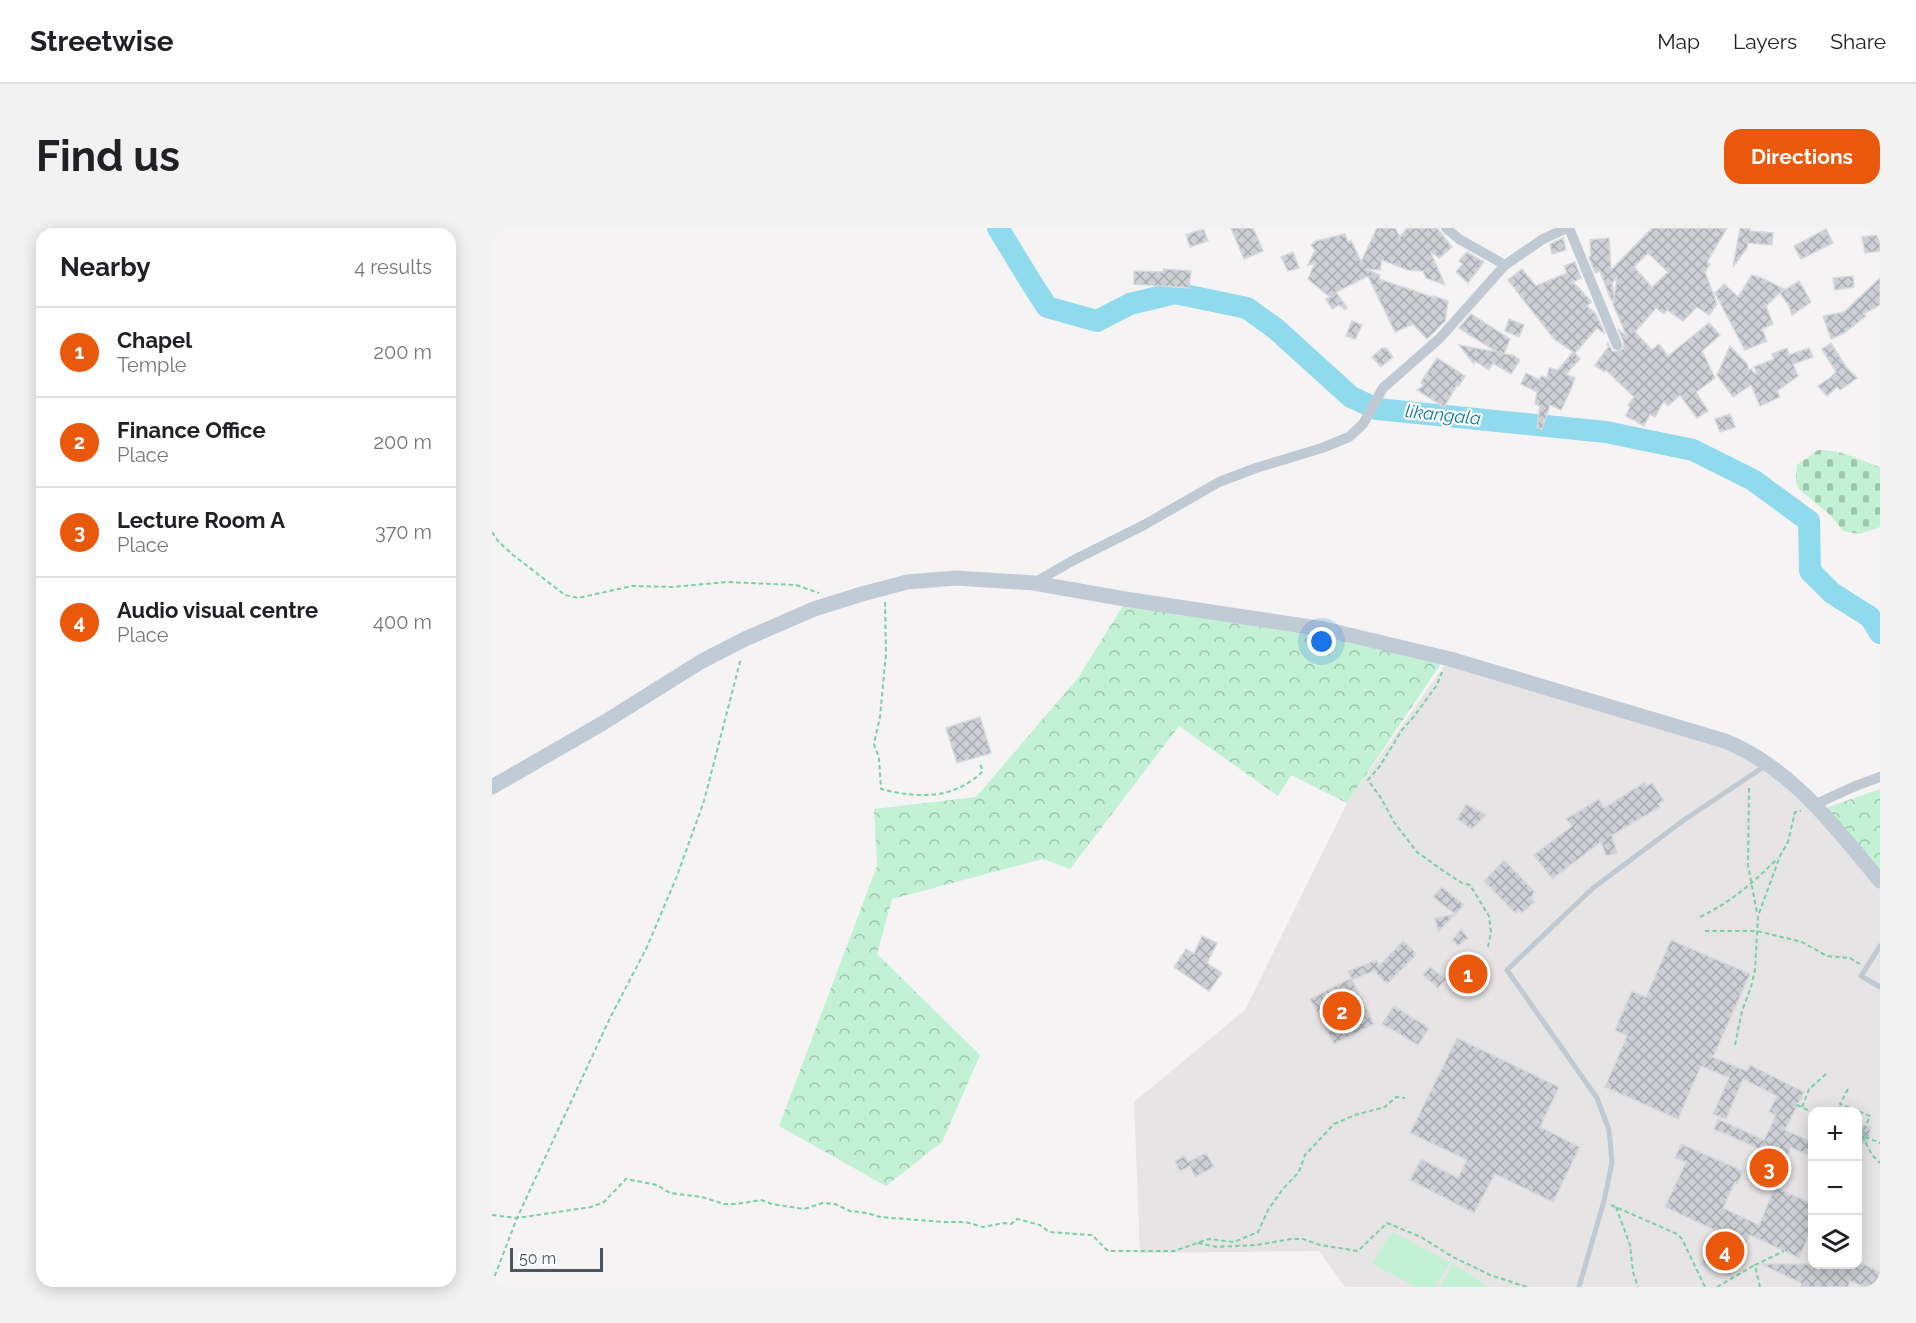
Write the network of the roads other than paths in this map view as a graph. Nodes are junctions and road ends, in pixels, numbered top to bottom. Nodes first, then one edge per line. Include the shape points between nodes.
1 (1446, 228) edge
2 (1568, 228) edge
3 (1505, 265) junction
4 (1617, 345) dead end
5 (1034, 583) junction
6 (1769, 764) junction
7 (1880, 777) edge
8 (492, 787) edge
9 (1813, 803) junction
10 (1880, 881) edge
11 (1880, 946) edge
12 (1880, 987) edge
13 (1579, 1287) edge

1 - 3 street
2 - 3 street via 1543,239
2 - 4 street
3 - 5 street via 1440,338 1390,380 1363,424 1349,437 1219,482
5 - 6 street via 1309,626 1450,659 1725,741
5 - 8 street via 923,580 814,609 702,661
6 - 9 street
6 - 13 lane via 1684,820 1593,888 1507,970 1585,1081 1603,1112 1612,1148 1604,1201
7 - 9 street
9 - 10 street
11 - 12 lane via 1861,976

